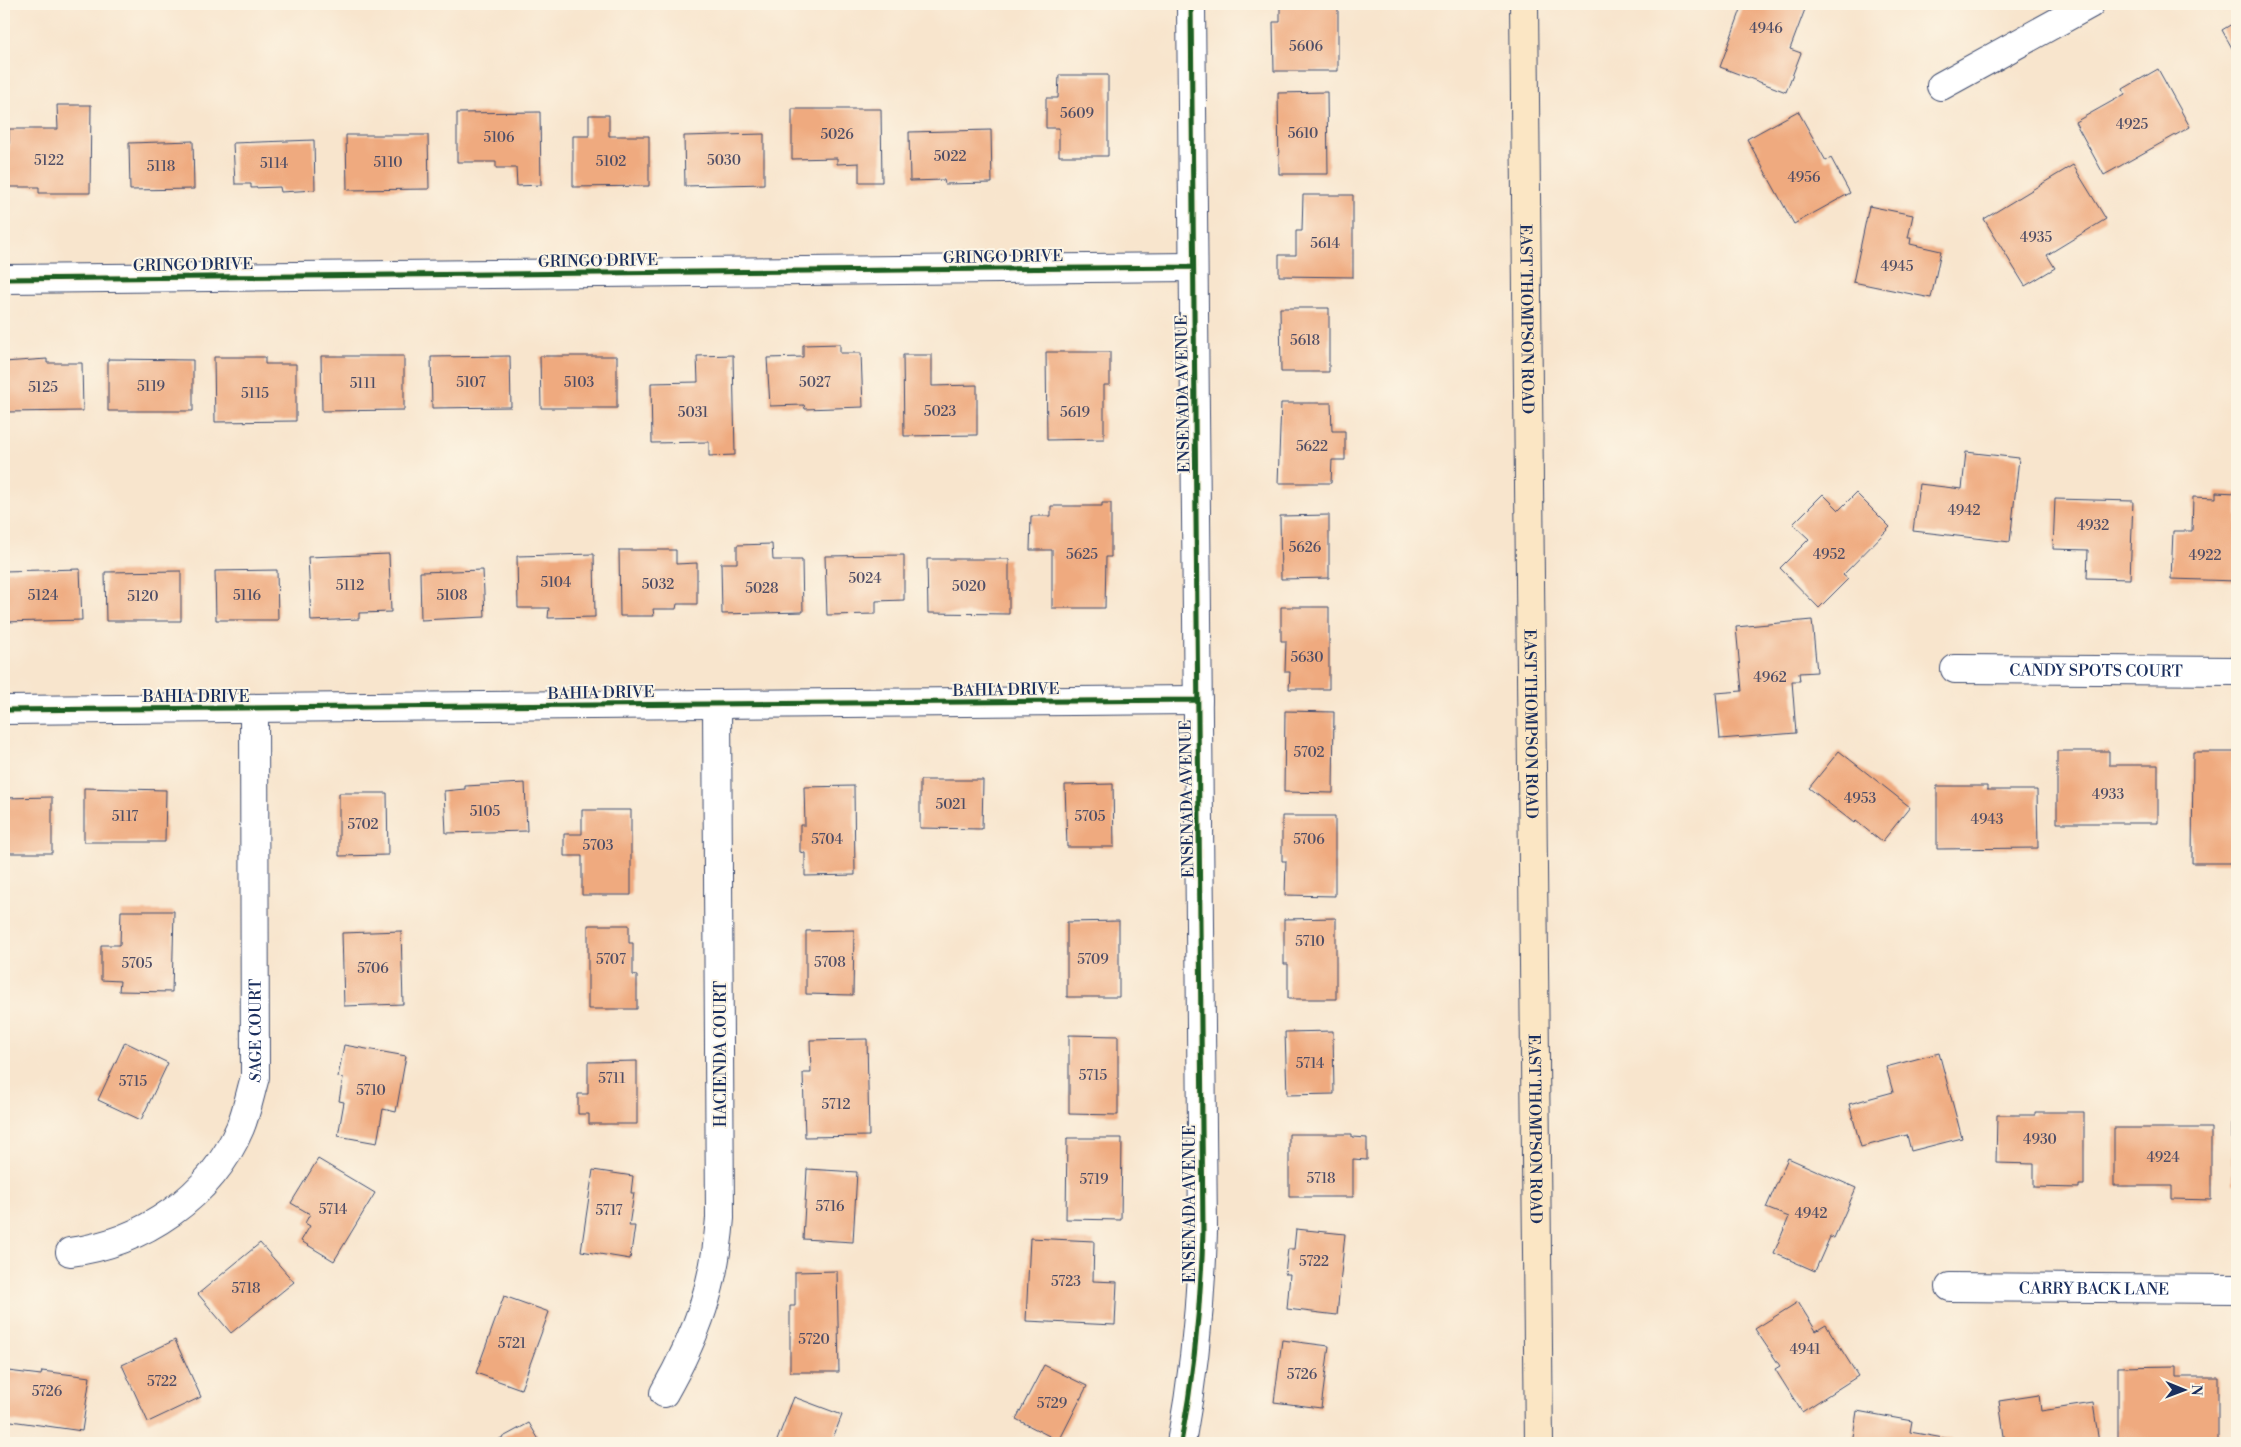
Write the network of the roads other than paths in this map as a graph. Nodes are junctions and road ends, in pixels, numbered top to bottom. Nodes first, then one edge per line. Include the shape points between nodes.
1 (1190, 4) edge
2 (1524, 4) edge
3 (2090, 4) edge
4 (1940, 86) dead end
5 (1193, 267) junction
6 (4, 279) edge
7 (1956, 669) dead end
8 (2237, 671) edge
9 (1198, 700) junction
10 (718, 704) junction
11 (254, 708) junction
12 (4, 710) edge
13 (70, 1252) dead end
14 (1950, 1287) dead end
15 (2237, 1289) edge
16 (664, 1393) dead end
17 (1181, 1443) edge
18 (1539, 1443) edge

1 - 5 street, ENSENADA AVENUE
2 - 18 main road, EAST THOMPSON ROAD
3 - 4 street
5 - 6 street, GRINGO DRIVE
5 - 9 street, ENSENADA AVENUE
7 - 8 street, CANDY SPOTS COURT
9 - 10 street, BAHIA DRIVE
9 - 17 street, ENSENADA AVENUE via 1203,1231 1201,1297
10 - 11 street, BAHIA DRIVE
10 - 16 street, HACIENDA COURT via 720,1218 710,1286 703,1310
11 - 12 street, BAHIA DRIVE
11 - 13 street, SAGE COURT via 255,1077 246,1112 222,1161 184,1202 141,1232 106,1245
14 - 15 street, CARRY BACK LANE

